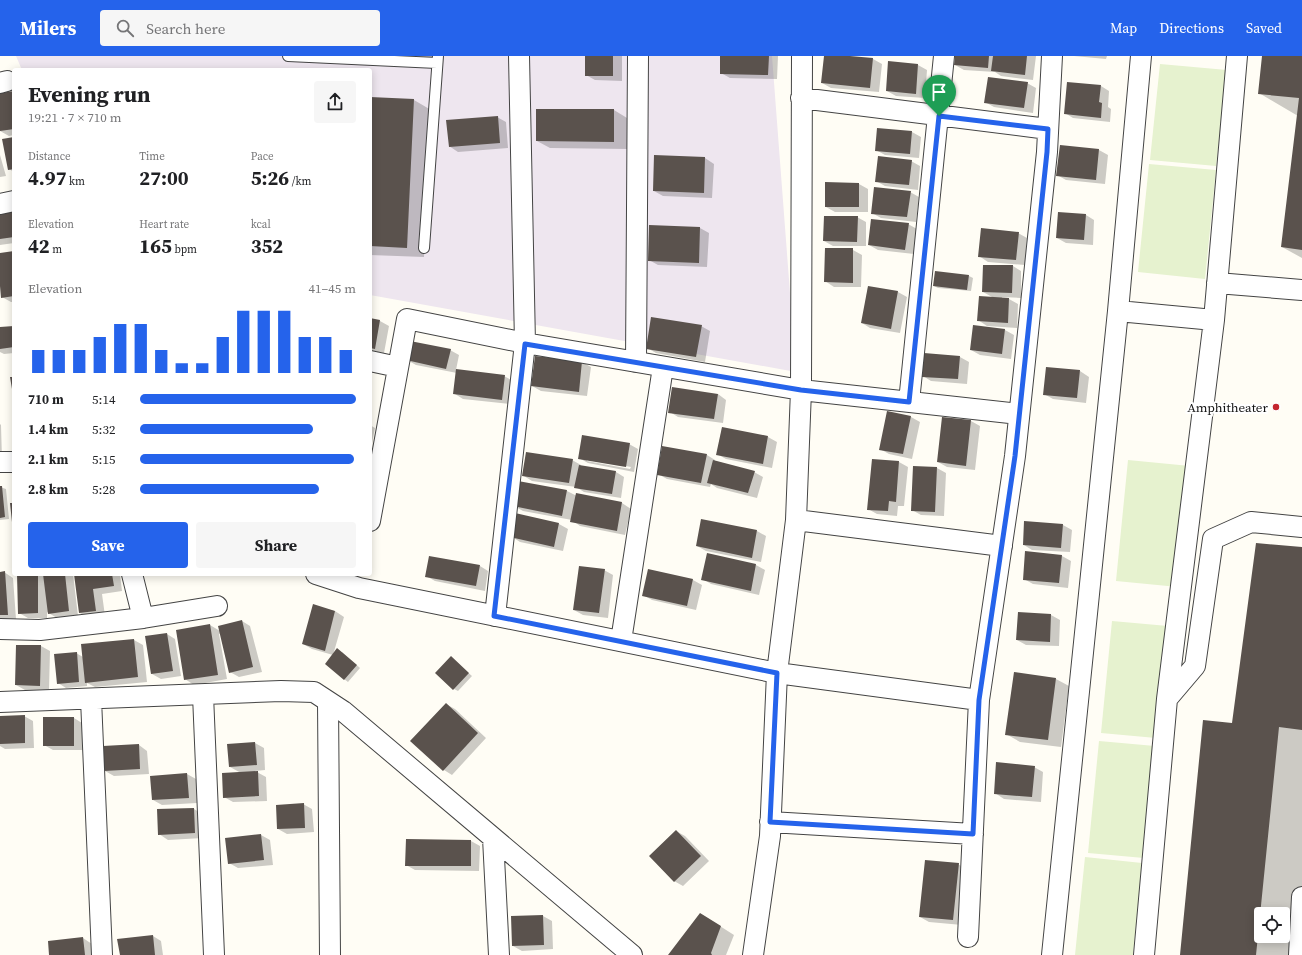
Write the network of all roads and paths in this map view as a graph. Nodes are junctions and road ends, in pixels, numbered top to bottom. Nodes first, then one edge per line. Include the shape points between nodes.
1 (288, 56) edge
2 (519, 56) edge
3 (638, 56) edge
4 (802, 56) edge
5 (944, 56) edge
6 (1052, 56) edge
7 (1141, 56) edge
8 (1238, 56) edge
9 (438, 60) edge
10 (802, 98) junction
11 (939, 116) junction
12 (1048, 129) junction
13 (12, 201) edge
14 (0, 204) edge
15 (424, 248) dead end
16 (1217, 284) junction
17 (1302, 290) edge
18 (1118, 311) junction
19 (1214, 320) junction
20 (525, 344) junction
21 (372, 361) edge
22 (636, 362) junction
23 (398, 367) junction
24 (663, 367) junction
25 (801, 390) junction
26 (909, 402) junction
27 (1019, 414) junction
28 (0, 462) edge
29 (12, 462) edge
30 (374, 475) edge
31 (372, 498) edge
32 (796, 520) junction
33 (1302, 527) edge
34 (1002, 546) junction
35 (133, 576) edge
36 (329, 576) edge
37 (360, 581) edge
38 (217, 606) dead end
39 (494, 616) junction
40 (144, 618) junction
41 (0, 628) edge
42 (621, 641) junction
43 (777, 673) junction
44 (202, 694) junction
45 (91, 699) junction
46 (1167, 699) junction
47 (979, 700) junction
48 (0, 702) edge
49 (328, 702) junction
50 (770, 822) junction
51 (973, 834) junction
52 (493, 838) junction
53 (1302, 897) edge
54 (968, 937) dead end
55 (102, 955) edge
56 (214, 955) edge
57 (330, 955) edge
58 (499, 955) edge
59 (632, 955) edge
60 (753, 955) edge
61 (1052, 955) edge
62 (1144, 955) edge
63 (1299, 955) edge

1 - 9 lane
2 - 20 street
3 - 22 street
4 - 10 street
5 - 11 street
6 - 12 street
7 - 18 street
8 - 16 street
9 - 15 lane
10 - 11 street
10 - 25 street
11 - 12 street
11 - 26 street
12 - 27 street
13 - 14 street
16 - 17 street
16 - 19 street
18 - 19 street
18 - 61 street
19 - 46 street
20 - 22 street
20 - 23 street via 407,319
20 - 39 street
21 - 23 street
22 - 24 street
23 - 30 street
24 - 25 street
24 - 42 street
25 - 26 street
25 - 32 street
26 - 27 street
27 - 34 street
28 - 29 street
30 - 31 street
32 - 34 street
32 - 43 street
33 - 46 street via 1251,522 1213,539 1195,666
34 - 47 street
35 - 40 street
36 - 37 street
37 - 39 street
38 - 40 street
39 - 42 street
40 - 41 street via 40,630
42 - 43 street
43 - 47 street
43 - 50 street
44 - 45 street
44 - 49 street via 314,692
44 - 56 street
45 - 48 street
45 - 55 street
46 - 62 street
47 - 51 street
49 - 52 street via 343,711
49 - 57 street
50 - 51 street
50 - 60 street
51 - 54 street
52 - 58 street
52 - 59 street
53 - 63 street

